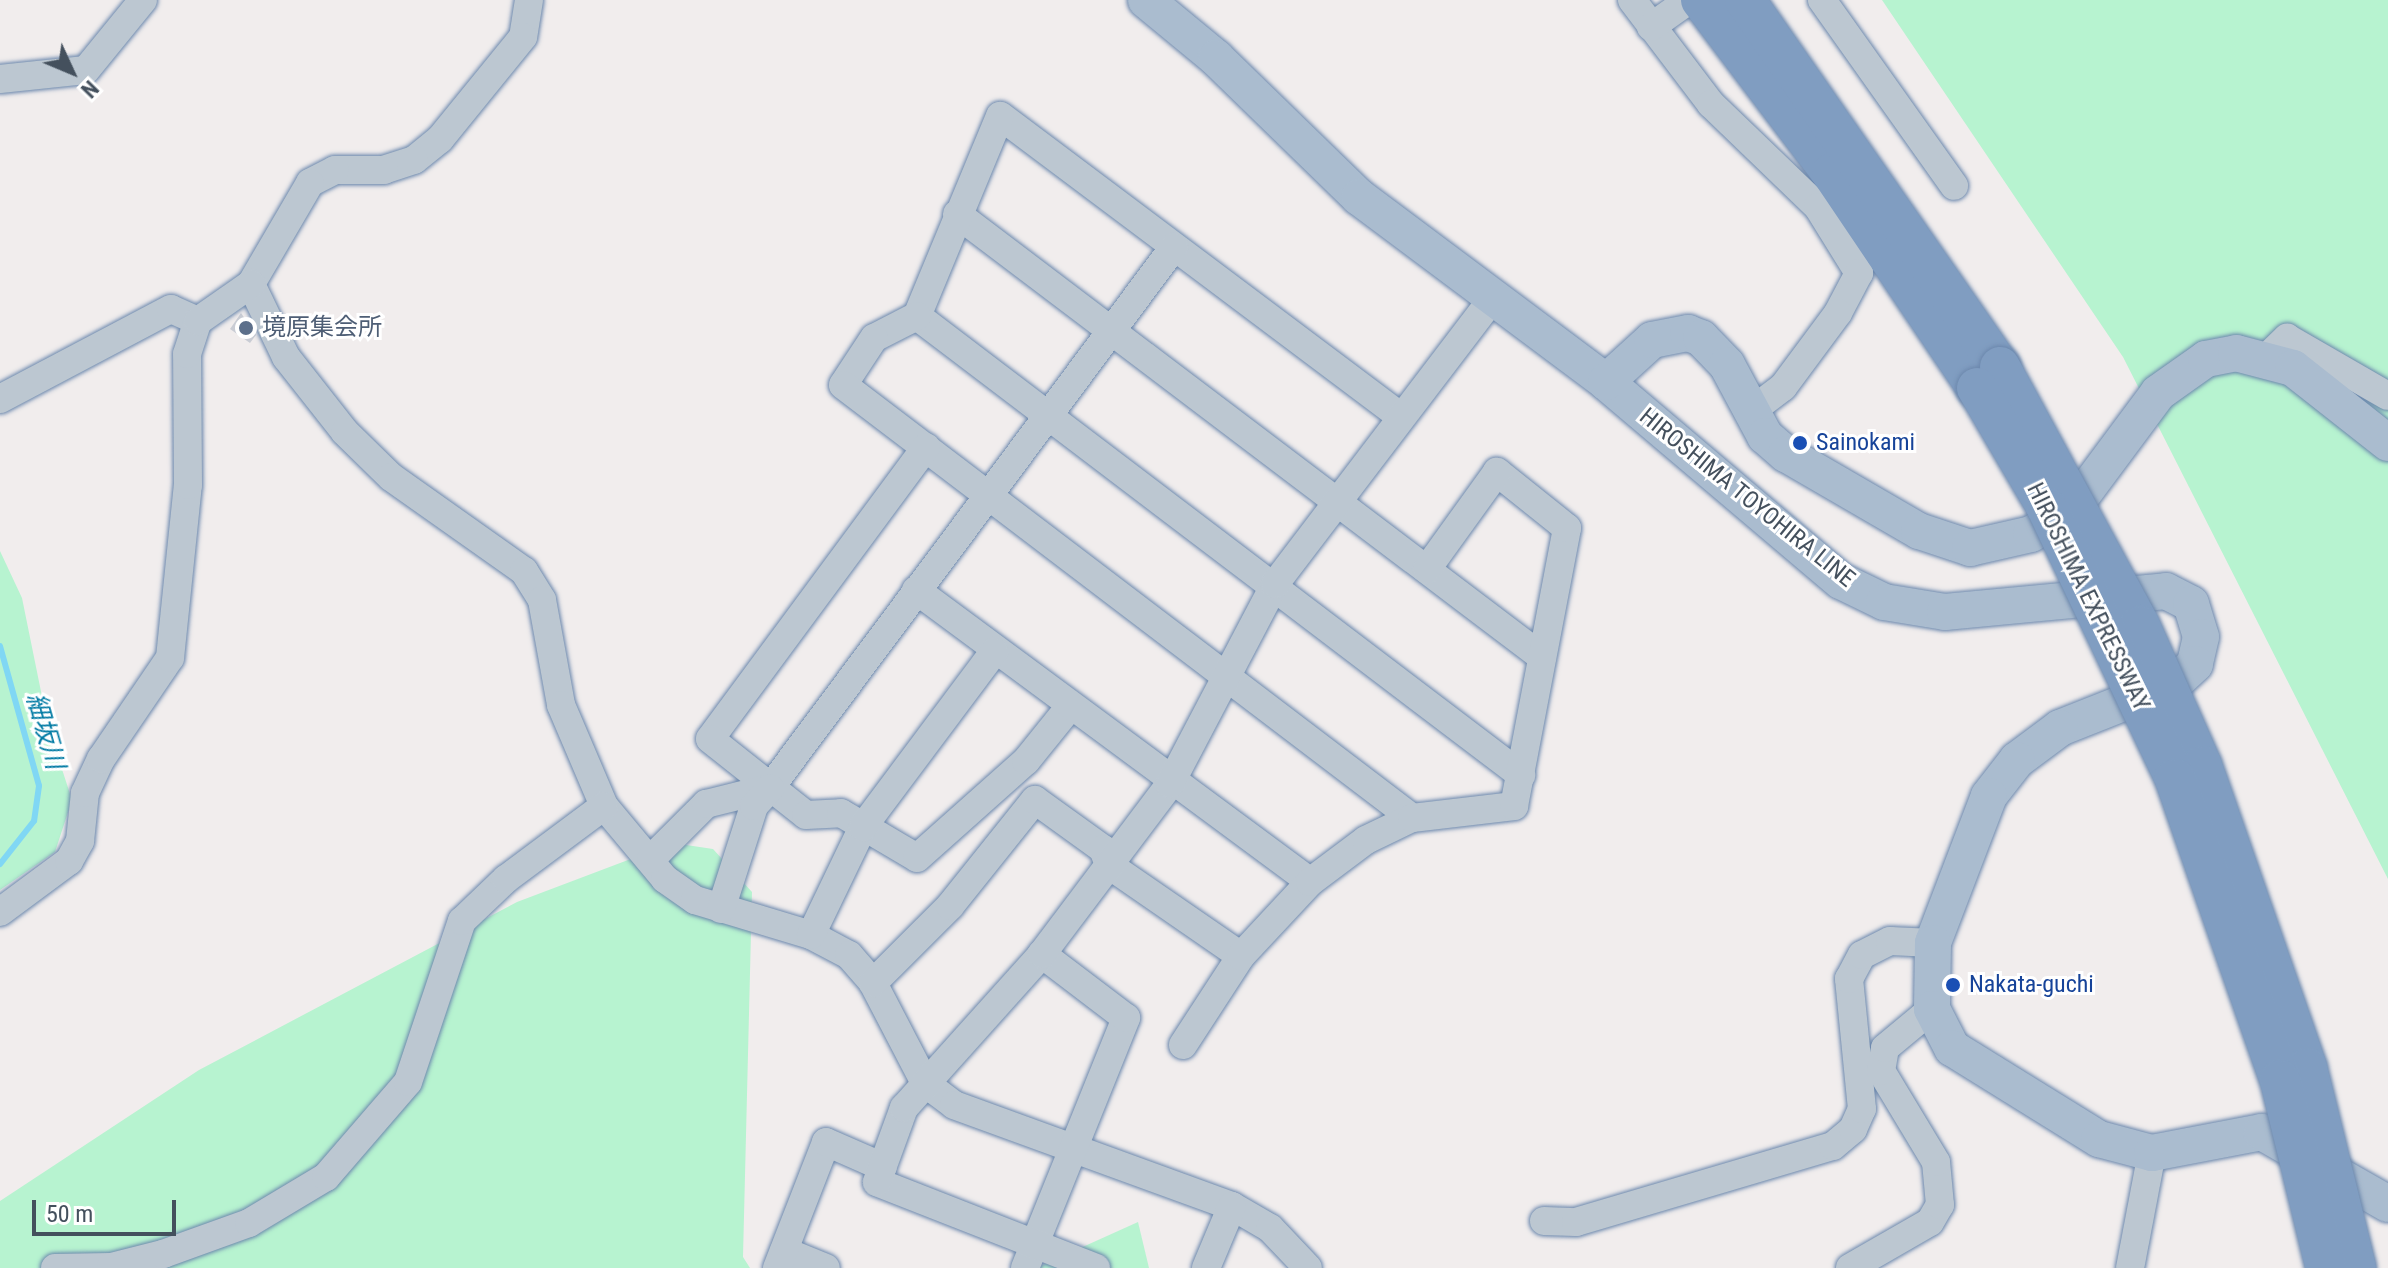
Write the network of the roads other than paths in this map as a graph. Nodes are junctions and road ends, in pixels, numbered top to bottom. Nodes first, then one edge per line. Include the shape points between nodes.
1 (143, 0) edge
2 (529, 0) edge
3 (1146, 0) edge
4 (1632, 0) edge
5 (1745, 0) edge
6 (1822, 0) edge
7 (1688, 4) edge
8 (1651, 27) junction
9 (0, 79) edge
10 (1954, 186) dead end
11 (957, 214) junction
12 (1174, 247) junction
13 (251, 284) junction
14 (1494, 297) junction
15 (917, 316) junction
16 (198, 321) junction
17 (1112, 330) junction
18 (2267, 357) junction
19 (1988, 378) junction
20 (1606, 382) junction
21 (2388, 396) edge
22 (0, 399) edge
23 (1750, 412) junction
24 (1049, 414) junction
25 (1400, 416) junction
26 (2388, 443) edge
27 (926, 447) junction
28 (989, 495) junction
29 (1338, 501) junction
30 (1427, 569) junction
31 (1275, 584) junction
32 (916, 590) junction
33 (994, 652) junction
34 (1542, 657) junction
35 (1227, 674) junction
36 (1068, 709) junction
37 (1521, 775) junction
38 (1170, 784) junction
39 (770, 788) junction
40 (604, 806) junction
41 (1412, 818) junction
42 (863, 827) junction
43 (651, 859) junction
44 (1109, 865) junction
45 (1310, 882) junction
46 (721, 909) junction
47 (0, 912) edge
48 (811, 935) junction
49 (1933, 943) junction
50 (1042, 954) junction
51 (1241, 956) junction
52 (873, 983) junction
53 (1932, 1009) junction
54 (1183, 1045) dead end
55 (925, 1083) junction
56 (1074, 1147) junction
57 (2152, 1153) junction
58 (883, 1167) junction
59 (2388, 1204) edge
60 (1232, 1206) junction
61 (1544, 1221) dead end
62 (1029, 1257) edge
63 (780, 1259) edge
64 (55, 1268) edge
65 (826, 1268) edge
66 (1096, 1268) edge
67 (1206, 1268) edge
68 (1308, 1268) edge
69 (1850, 1268) edge
70 (2130, 1268) edge
71 (2326, 1268) edge
72 (2356, 1268) edge

1 - 9 street via 86,70
2 - 13 street via 523,37 440,139 414,160 384,170 335,170 310,183
3 - 14 main road, HIROSHIMA TOYOHIRA LINE via 1216,58 1359,197
4 - 8 street
5 - 19 highway, HIROSHIMA EXPRESSWAY
6 - 10 street
7 - 8 street
7 - 19 highway, HIROSHIMA EXPRESSWAY via 1832,173
8 - 23 street via 1711,104 1818,207 1859,273 1838,313 1783,387
11 - 12 street via 1000,116
11 - 15 street
11 - 17 street
12 - 17 street
12 - 25 street
13 - 16 street
13 - 40 street via 286,357 345,432 391,477 524,571 542,600 561,705
14 - 20 main road, HIROSHIMA TOYOHIRA LINE
14 - 25 street
15 - 24 street
15 - 27 street via 874,338 843,385
16 - 22 street via 171,309
16 - 47 street via 187,354 188,485 170,658 101,759 85,793 80,841 69,861
17 - 24 street
17 - 29 street
18 - 21 street via 2287,338
18 - 23 main road via 2236,353 2182,372 2158,393 2072,509 2031,534 1970,548 1931,537 1786,454
18 - 26 main road via 2293,368
19 - 71 highway, HIROSHIMA EXPRESSWAY, bridge via 2175,779 2280,1080
19 - 72 highway, HIROSHIMA EXPRESSWAY, bridge via 2140,626 2202,766 2307,1068
20 - 23 main road via 1652,340 1688,333 1716,350
20 - 49 main road, HIROSHIMA TOYOHIRA LINE via 1841,581 1884,602 1945,612 2166,591 2191,604 2201,637 2195,664 2176,682 2060,728 2017,760 1989,796
24 - 28 street
24 - 31 street
25 - 29 street
27 - 28 street
27 - 39 street via 710,739
28 - 32 street
28 - 35 street
29 - 30 street
29 - 31 street
30 - 34 street
30 - 34 street via 1497,472 1567,528
31 - 35 street
31 - 37 street
32 - 33 street
32 - 39 street
33 - 36 street
33 - 42 street
34 - 37 street
35 - 38 street
35 - 41 street
36 - 38 street
36 - 42 street via 1026,761 917,858
37 - 41 street via 1514,806
38 - 44 street
38 - 45 street
39 - 42 street via 806,815 841,813
39 - 43 street via 706,804
39 - 46 street via 754,806
40 - 43 street
40 - 64 street via 506,879 462,921 408,1082 326,1177 249,1223 163,1254 111,1267
41 - 45 street via 1366,840
42 - 48 street
43 - 46 street via 665,879
44 - 50 street
44 - 51 street
44 - 52 street via 1103,849 1035,800 950,906
45 - 51 street
46 - 48 street
48 - 52 street via 849,955
49 - 53 main road, HIROSHIMA TOYOHIRA LINE
49 - 61 street via 1890,941 1862,955 1849,979 1862,1109 1853,1129 1833,1146 1576,1222
50 - 55 street
50 - 56 street via 1126,1018
51 - 54 street
52 - 55 street
53 - 57 main road, HIROSHIMA TOYOHIRA LINE via 1952,1048 1996,1080 2099,1139
53 - 69 street via 1885,1048 1881,1071 1936,1162 1940,1205 1930,1222
55 - 56 street via 954,1105
55 - 58 street via 904,1108
56 - 60 street
56 - 62 street
57 - 59 main road, HIROSHIMA TOYOHIRA LINE via 2262,1132
57 - 70 street
58 - 62 street via 877,1182
58 - 63 street via 826,1142
60 - 67 street
60 - 68 street via 1270,1228
62 - 66 street
63 - 65 street

